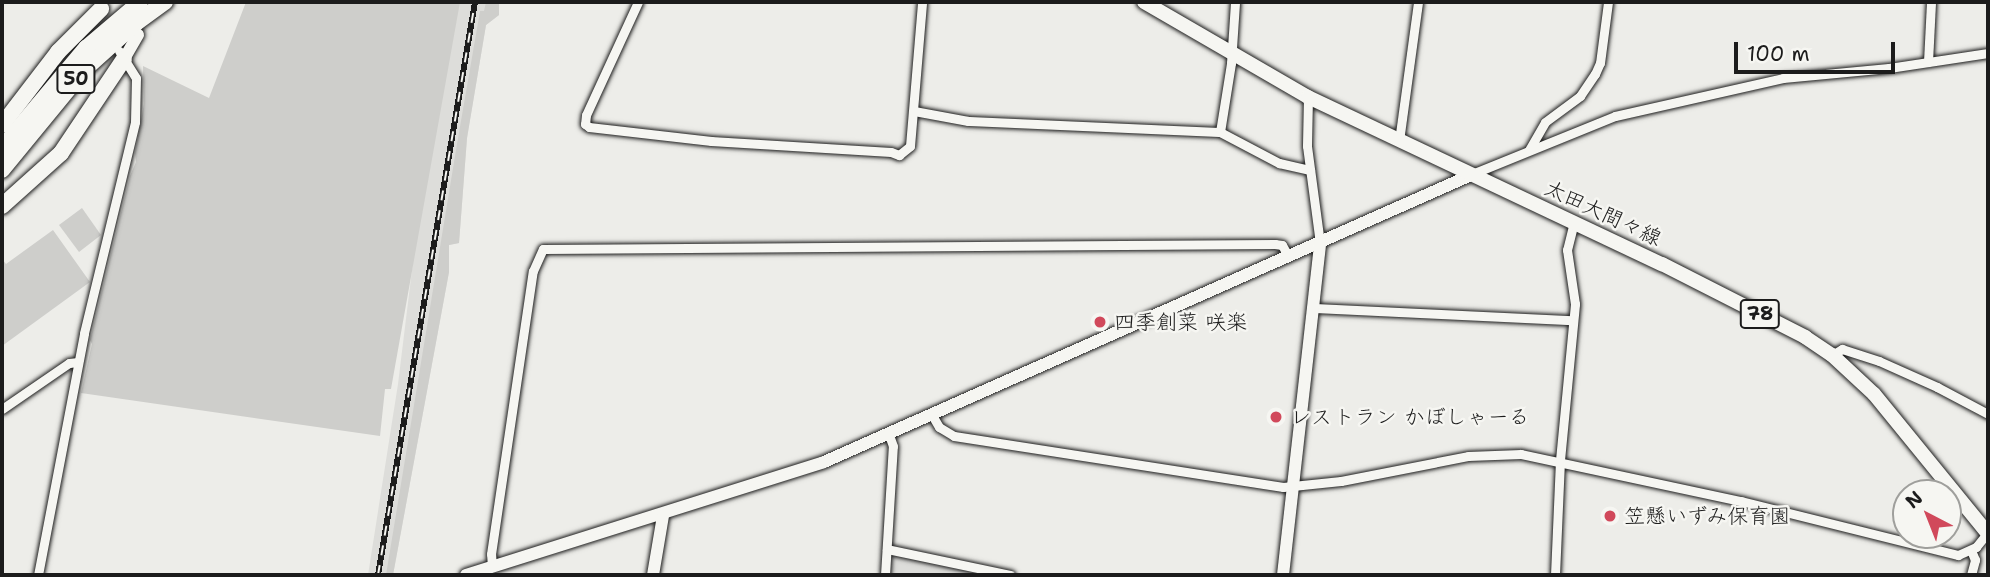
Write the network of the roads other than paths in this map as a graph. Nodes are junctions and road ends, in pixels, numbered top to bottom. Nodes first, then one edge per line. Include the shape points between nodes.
1 (140, 2) edge
2 (165, 2) edge
3 (638, 2) edge
4 (922, 2) edge
5 (1144, 2) edge
6 (1235, 2) edge
7 (1418, 2) edge
8 (1608, 2) edge
9 (1931, 2) edge
10 (104, 8) edge
11 (138, 35) dead end
12 (1988, 52) edge
13 (1231, 53) junction
14 (122, 55) junction
15 (1928, 62) junction
16 (1308, 97) junction
17 (914, 111) junction
18 (2, 125) edge
19 (1220, 132) junction
20 (1399, 141) junction
21 (2, 148) edge
22 (1529, 150) junction
23 (2, 170) edge
24 (1310, 170) junction
25 (1471, 175) junction
26 (2, 205) edge
27 (1574, 222) junction
28 (1320, 243) junction
29 (1288, 256) junction
30 (1314, 308) junction
31 (1573, 320) junction
32 (1832, 355) junction
33 (78, 362) junction
34 (2, 409) edge
35 (1988, 414) edge
36 (932, 415) junction
37 (889, 435) junction
38 (1560, 460) junction
39 (1295, 488) junction
40 (663, 516) junction
41 (1988, 533) edge
42 (887, 549) junction
43 (1971, 550) junction
44 (492, 567) junction
45 (38, 575) edge
46 (466, 575) edge
47 (653, 575) edge
48 (885, 575) edge
49 (1010, 575) edge
50 (1283, 575) edge
51 (1555, 575) edge
52 (1970, 575) edge

1 - 21 highway, 50 via 86,48
2 - 23 highway, 50 via 85,69
3 - 17 street via 586,115 584,124 589,127 899,155 909,146
4 - 17 street
5 - 13 main road, 太田大間々線 / 78
6 - 13 street
7 - 20 street
8 - 22 street via 1595,74 1580,96 1545,122
9 - 15 street
10 - 18 highway via 58,52
11 - 14 street
12 - 15 street
13 - 16 main road, 太田大間々線 / 78
13 - 19 street
14 - 26 highway, 50 via 61,153
14 - 33 street via 136,78 135,122
15 - 22 street via 1770,80 1615,117
16 - 20 main road, 太田大間々線 / 78
16 - 24 street
17 - 19 street via 968,121
19 - 24 street via 1279,163
20 - 25 main road, 太田大間々線 / 78
22 - 25 street
24 - 28 street
25 - 27 main road, 太田大間々線 / 78
25 - 28 street
27 - 31 street via 1567,250
27 - 32 main road, 太田大間々線 / 78
28 - 29 street
28 - 30 street
29 - 36 street
29 - 44 street via 1282,245 1275,244 543,249 533,271
30 - 31 street
30 - 39 street
31 - 38 street
32 - 35 street via 1842,349 1879,361
32 - 41 main road, 太田大間々線 / 78 via 1874,394
33 - 34 street via 69,363
33 - 45 street
36 - 37 street
36 - 39 street via 939,427 954,436
37 - 40 street
37 - 42 street via 893,446
38 - 39 street via 1521,454 1468,456
38 - 43 street via 1958,555
38 - 51 street
39 - 50 street
40 - 44 street
40 - 47 street
41 - 43 street
42 - 48 street
42 - 49 street
43 - 52 street via 1975,560
44 - 46 street

